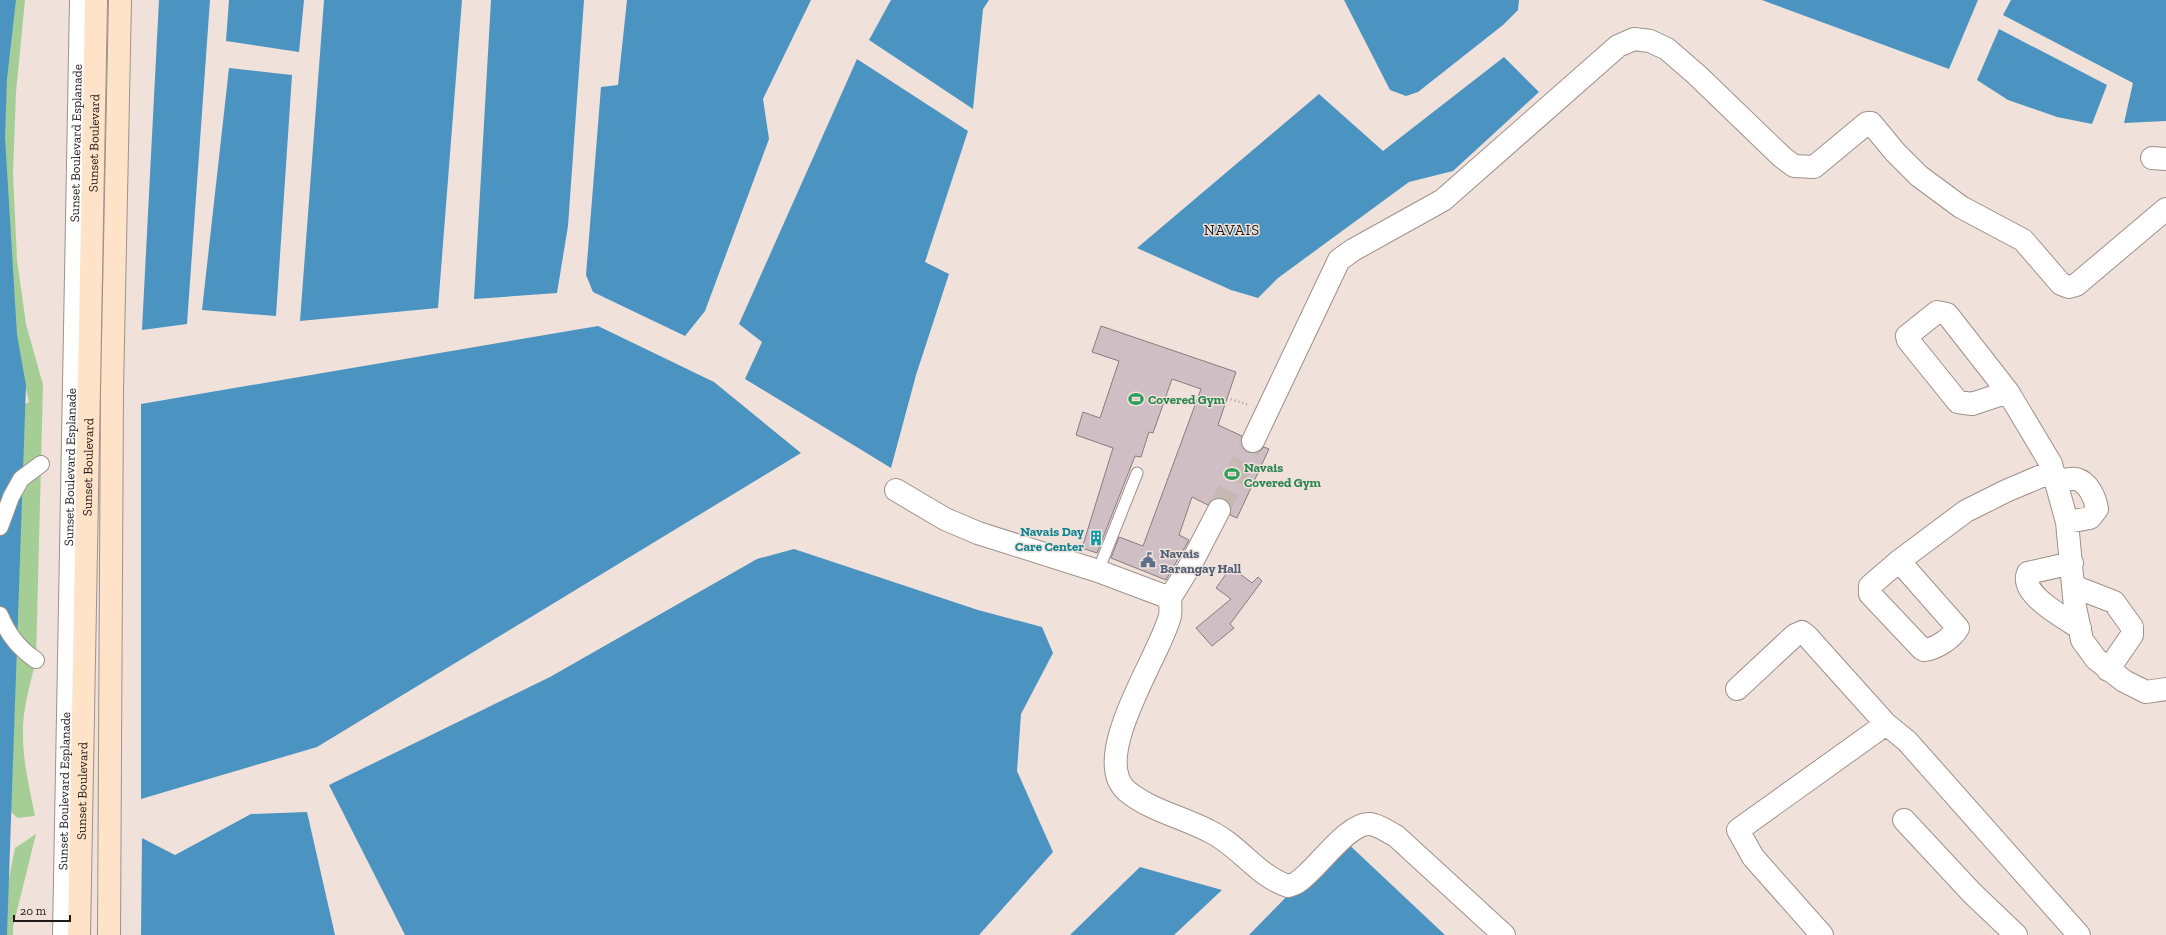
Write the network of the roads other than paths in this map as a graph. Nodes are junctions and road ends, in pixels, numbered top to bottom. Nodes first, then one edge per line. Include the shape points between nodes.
1 (78, 0) edge
2 (96, 0) edge
3 (120, 0) edge
4 (2166, 209) edge
5 (2008, 392) junction
6 (1253, 441) tunnel mouth
7 (41, 464) dead end
8 (1137, 473) dead end
9 (2055, 476) junction
10 (896, 490) dead end
11 (1219, 510) tunnel mouth
12 (2067, 522) junction
13 (0, 527) edge
14 (1899, 561) dead end
15 (2072, 563) junction
16 (1098, 571) junction
17 (2073, 586) junction
18 (1170, 598) junction
19 (0, 614) edge
20 (2080, 628) junction
21 (36, 660) dead end
22 (2108, 670) junction
23 (1737, 689) dead end
24 (2166, 690) edge
25 (1886, 724) junction
26 (1904, 820) dead end
27 (60, 935) edge
28 (79, 935) edge
29 (109, 935) edge
30 (1504, 935) edge
31 (1822, 935) edge
32 (2016, 935) edge
33 (2079, 935) edge

1 - 27 street, Sunset Boulevard Esplanade
2 - 28 main road, Sunset Boulevard
3 - 29 main road, Sunset Boulevard via 112,399
4 - 6 street via 2076,285 2069,287 2061,284 2023,240 1961,207 1919,176 1894,152 1871,123 1867,123 1814,167 1794,166 1667,49 1650,41 1634,39 1618,46 1443,200 1339,260
5 - 5 street via 1947,314 1937,312 1907,336 1958,402 1972,404
5 - 9 street
7 - 13 street via 21,479
8 - 16 lane
9 - 12 street
9 - 12 street via 2084,483 2096,498 2097,509 2090,518
9 - 14 street via 2006,491 1966,511
10 - 16 street via 945,519 978,533
11 - 18 street
12 - 15 street
15 - 17 street
15 - 20 street via 2028,573 2026,577 2027,583 2042,603
16 - 18 street
17 - 20 street via 2074,607
17 - 22 street via 2114,602 2132,627 2132,635
18 - 30 street via 1170,614 1166,628 1127,712 1116,744 1114,763 1117,777 1126,791 1150,806 1213,832 1265,875 1288,886 1299,882 1352,831 1370,824 1381,828 1396,836
19 - 21 street via 8,633 23,651
20 - 22 street via 2082,640
22 - 24 street via 2146,692
23 - 25 street via 1795,634 1802,632
25 - 31 street via 1738,830 1754,857
25 - 33 street via 1907,741
26 - 32 street via 1972,893

